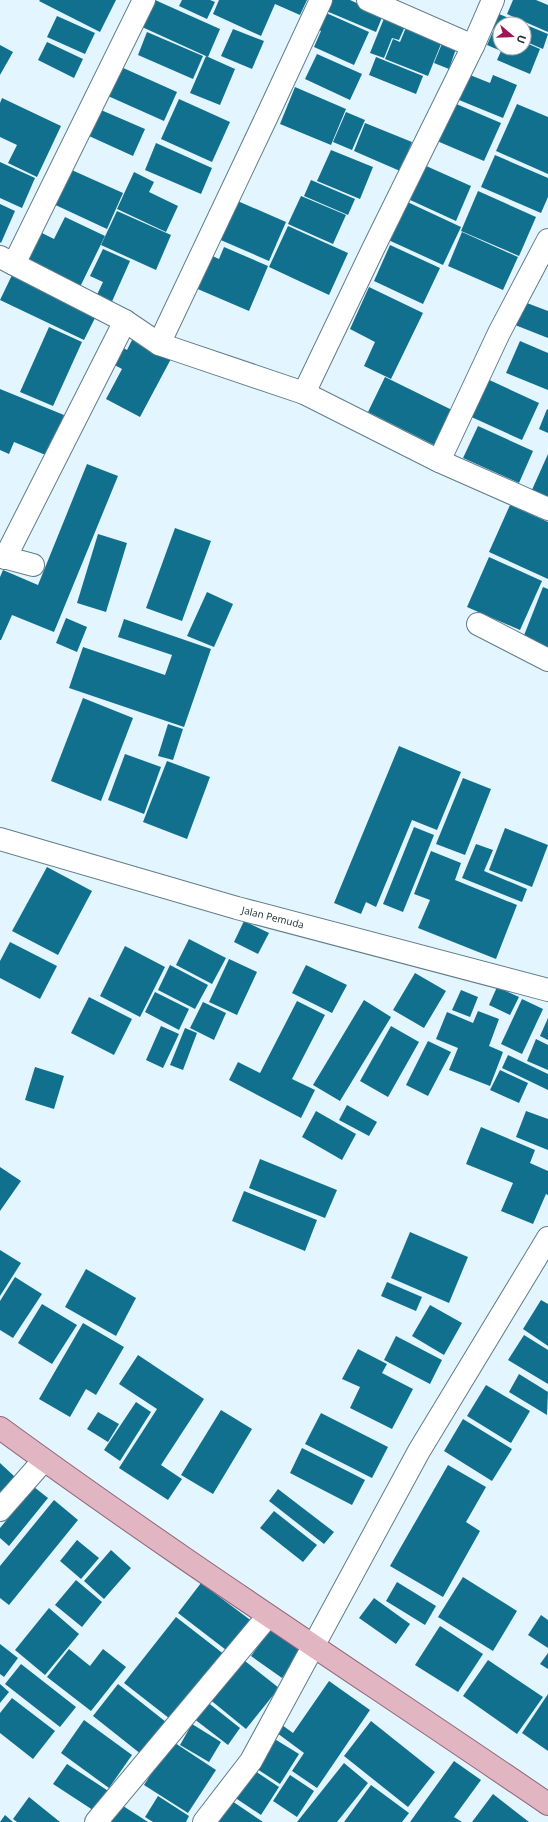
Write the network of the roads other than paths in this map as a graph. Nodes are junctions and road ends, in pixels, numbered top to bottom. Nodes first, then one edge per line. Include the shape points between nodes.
1 (144, 0) edge
2 (321, 0) edge
3 (368, 0) edge
4 (493, 0) edge
5 (473, 46) junction
6 (548, 240) edge
7 (7, 261) edge
8 (125, 321) junction
9 (159, 344) junction
10 (304, 394) junction
11 (439, 461) junction
12 (548, 509) edge
13 (3, 557) edge
14 (33, 565) dead end
15 (478, 624) dead end
16 (548, 660) edge
17 (0, 839) edge
18 (548, 990) edge
19 (548, 1238) edge
20 (0, 1428) edge
21 (44, 1460) junction
22 (0, 1510) edge
23 (268, 1616) junction
24 (314, 1646) junction
25 (548, 1804) edge
26 (96, 1822) edge
27 (204, 1822) edge

1 - 7 street
2 - 9 street
3 - 5 street
4 - 5 street
5 - 10 street
6 - 11 street via 498,333
7 - 8 street
8 - 9 street
8 - 13 street
9 - 10 street
10 - 11 street
11 - 12 street
13 - 14 street
15 - 16 street
17 - 18 street, Jalan Pemuda via 237,908
19 - 24 street via 418,1451
20 - 21 main road
21 - 22 street
21 - 23 main road
23 - 24 main road
23 - 26 street
24 - 25 main road
24 - 27 street via 252,1761

